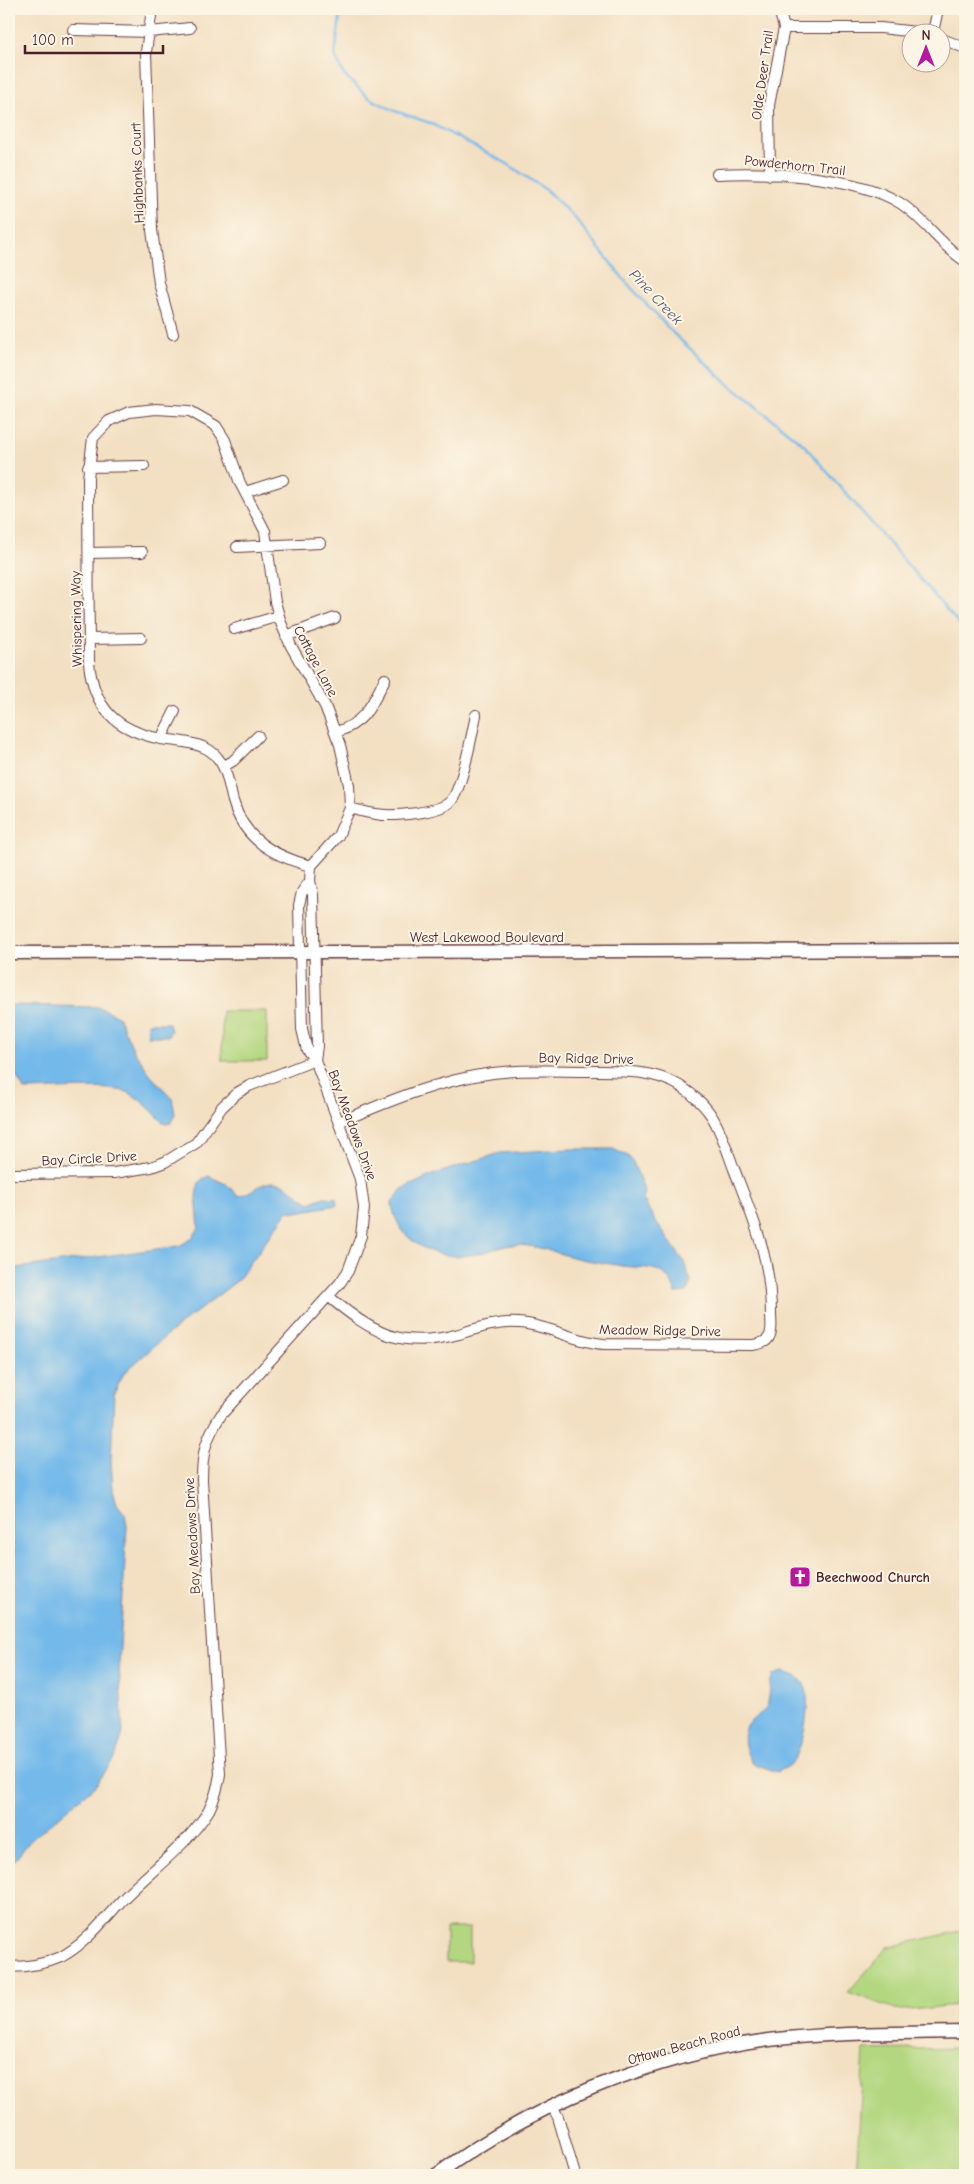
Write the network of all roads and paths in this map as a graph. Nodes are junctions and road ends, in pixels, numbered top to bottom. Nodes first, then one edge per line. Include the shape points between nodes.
1 (152, 9) edge
2 (779, 9) edge
3 (938, 9) edge
4 (935, 22) edge
5 (190, 28) dead end
6 (784, 28) junction
7 (73, 30) dead end
8 (902, 30) edge
9 (149, 32) junction
10 (952, 43) edge
11 (965, 48) edge
12 (716, 174) dead end
13 (770, 176) junction
14 (965, 261) edge
15 (173, 334) dead end
16 (156, 409) joint
17 (144, 466) dead end
18 (88, 467) junction
19 (283, 480) dead end
20 (245, 492) junction
21 (320, 543) dead end
22 (268, 547) junction
23 (237, 548) dead end
24 (142, 552) dead end
25 (88, 553) junction
26 (279, 616) junction
27 (335, 618) dead end
28 (234, 629) dead end
29 (286, 636) junction
30 (141, 638) dead end
31 (90, 639) junction
32 (385, 679) dead end
33 (175, 711) dead end
34 (476, 715) dead end
35 (337, 732) junction
36 (258, 736) dead end
37 (161, 739) junction
38 (224, 766) junction
39 (350, 808) junction
40 (311, 866) junction
41 (310, 881) junction
42 (965, 950) edge
43 (300, 952) junction
44 (314, 952) junction
45 (9, 953) edge
46 (315, 1060) junction
47 (339, 1122) junction
48 (9, 1174) edge
49 (328, 1296) junction
50 (768, 1339) joint
51 (9, 1967) edge
52 (965, 2032) edge
53 (552, 2106) junction
54 (436, 2175) edge
55 (575, 2175) edge

1 - 9 street, Highbanks Court
2 - 6 street, Olde Deer Trail
3 - 4 street
5 - 9 street
6 - 8 street
6 - 13 street, Olde Deer Trail via 769,104
7 - 9 street
9 - 15 street, Highbanks Court via 146,52 152,230 159,283
10 - 11 street
12 - 13 street, Powderhorn Trail
13 - 14 street, Powderhorn Trail via 834,181 870,189 899,202
16 - 18 street, Whispering Way via 129,412 109,421 93,438
16 - 20 street, Cottage Lane via 190,411 216,426 225,440
17 - 18 street
18 - 25 street, Whispering Way
19 - 20 street
20 - 22 street, Cottage Lane via 265,531
21 - 22 street
22 - 23 street
22 - 26 street, Cottage Lane
24 - 25 street
25 - 31 street, Whispering Way
26 - 28 street
26 - 29 street, Cottage Lane
27 - 29 street
29 - 35 street, Cottage Lane
30 - 31 street
31 - 37 street, Whispering Way via 91,678 102,706 124,727
32 - 35 street via 364,716
33 - 37 street
34 - 39 street via 456,794 446,806 390,815
35 - 39 street, Cottage Lane via 349,785
36 - 38 street
37 - 38 street, Whispering Way via 209,750
38 - 40 street via 234,803 250,835 282,855
39 - 40 street, Cottage Lane via 338,836
40 - 41 street
41 - 43 street via 302,892 299,905
41 - 44 street
42 - 44 street, West Lakewood Boulevard
43 - 44 street, West Lakewood Boulevard
43 - 45 street, West Lakewood Boulevard
43 - 46 street, Bay Meadows Drive via 302,1029 307,1050
44 - 46 street, Bay Meadows Drive
46 - 47 street, Bay Meadows Drive
46 - 48 street, Bay Circle Drive via 249,1086 237,1094 222,1107 196,1143 165,1162 114,1173
47 - 49 street, Bay Meadows Drive via 360,1179 364,1208 356,1252 348,1271
47 - 50 street, Bay Ridge Drive via 426,1088 494,1073 629,1071 652,1074 673,1082 699,1101 713,1119 742,1188 770,1276 771,1326
49 - 50 street, Meadow Ridge Drive via 371,1328 412,1341 517,1322 553,1329 584,1342 604,1344 753,1344
49 - 51 street, Bay Meadows Drive via 221,1415 203,1450 202,1480 220,1774 218,1790 208,1811 184,1841 80,1944 60,1957 42,1963
52 - 53 street, Ottawa Beach Road via 812,2036 742,2045 623,2077
53 - 54 street, Ottawa Beach Road via 499,2134
53 - 55 street

